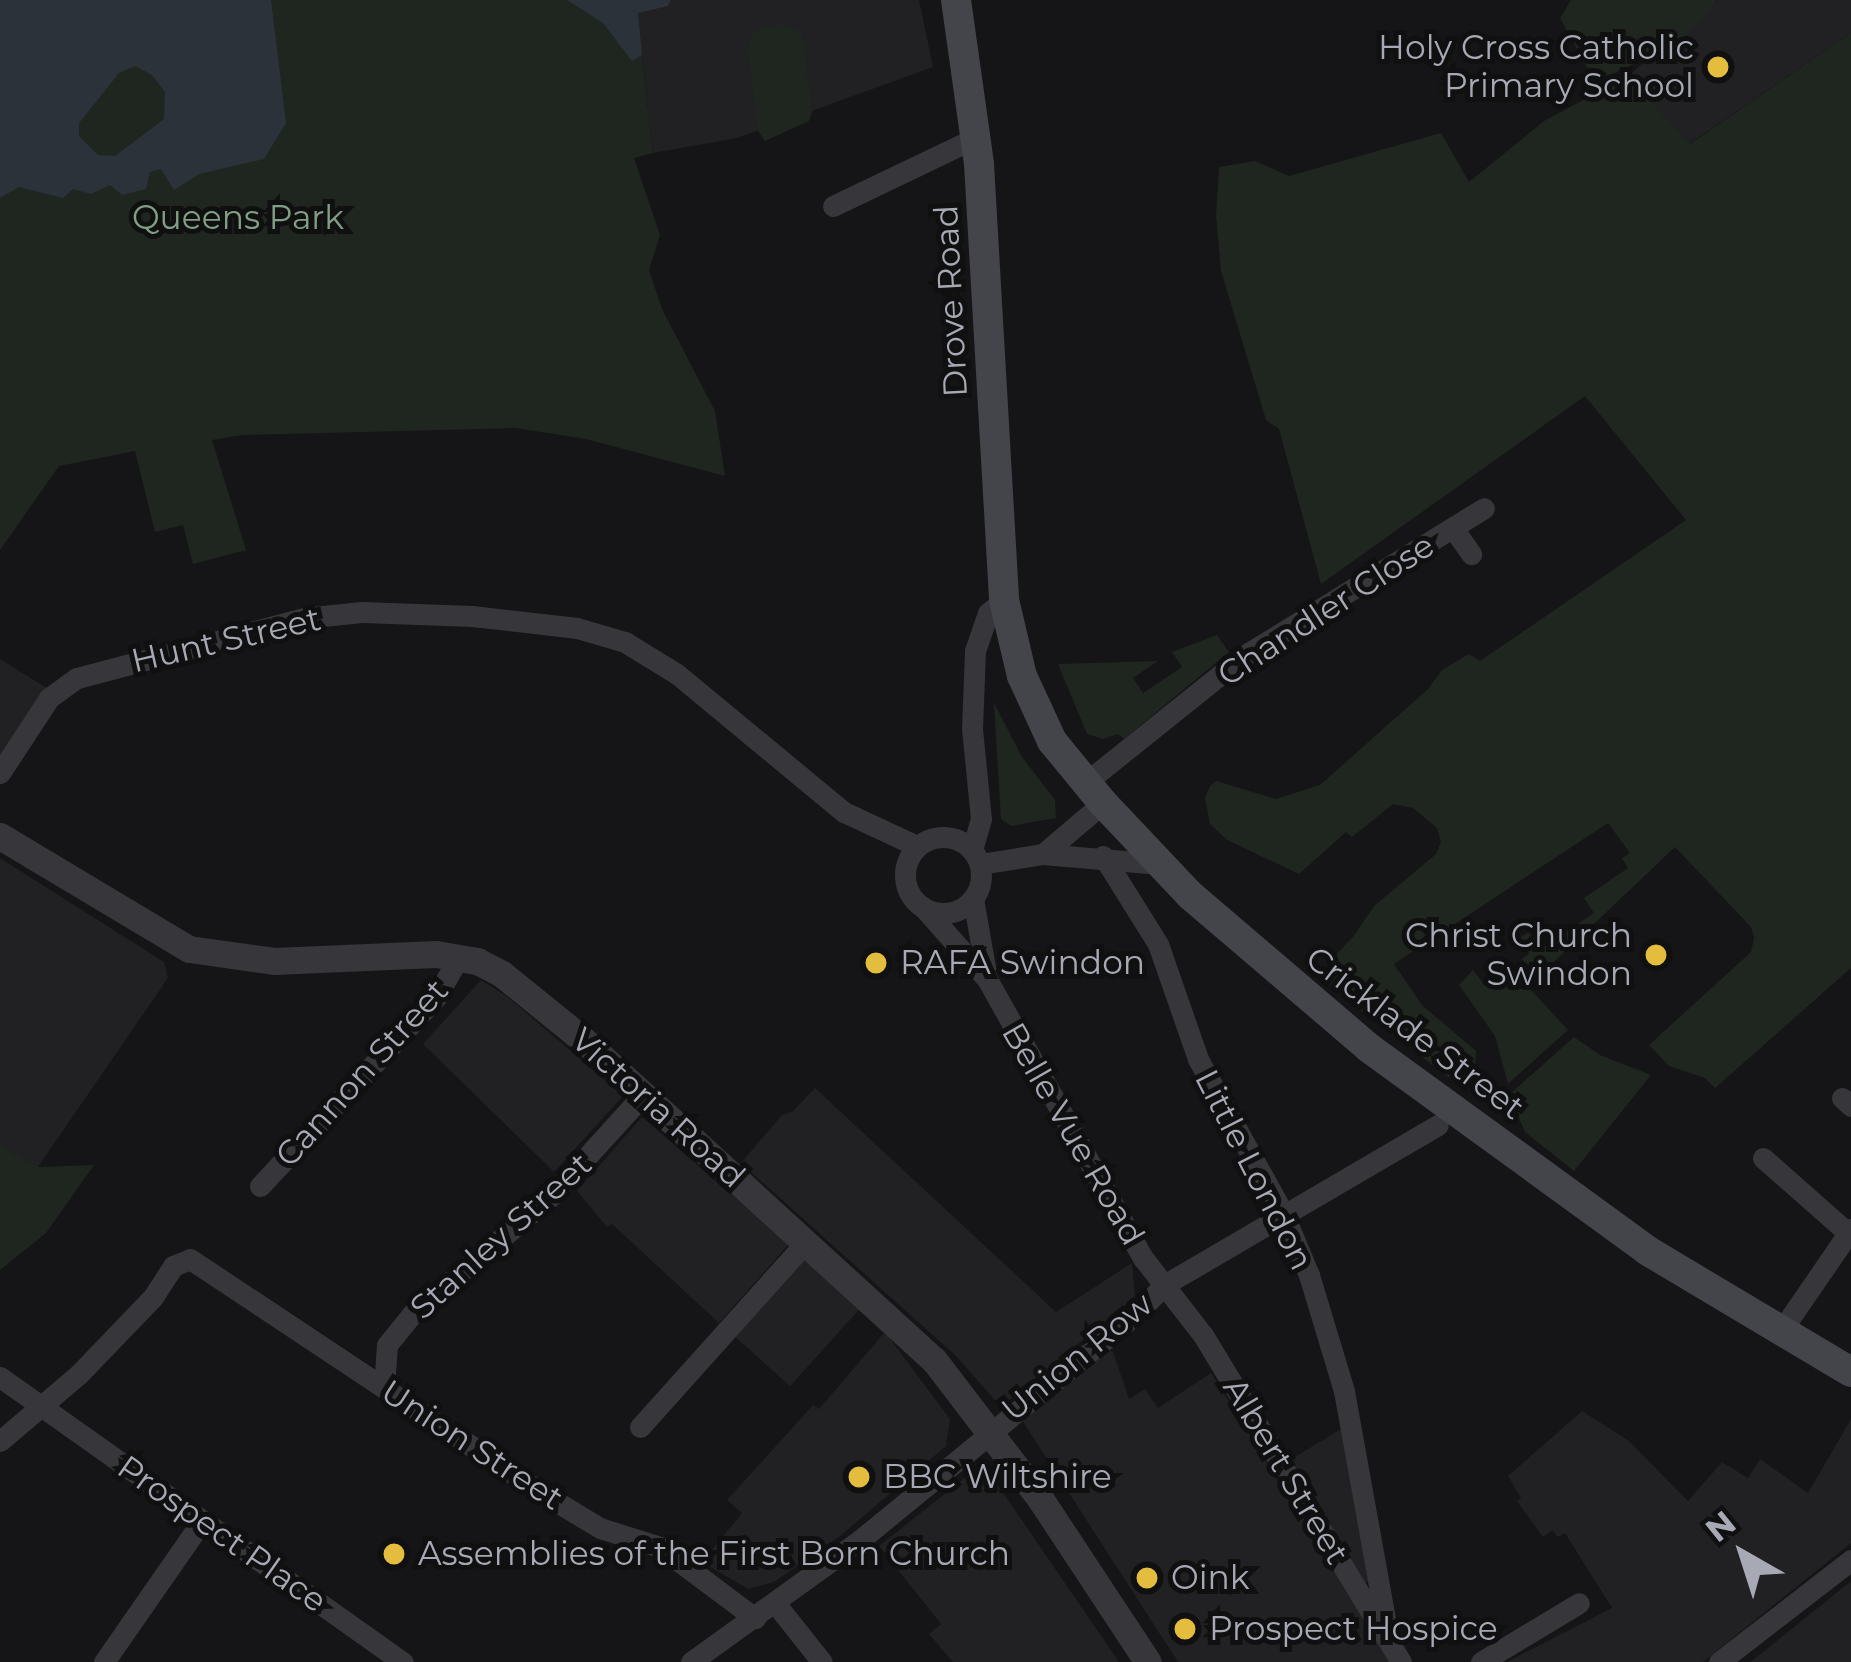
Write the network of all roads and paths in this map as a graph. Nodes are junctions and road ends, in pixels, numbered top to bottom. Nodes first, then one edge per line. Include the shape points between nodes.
1 (956, 0) edge
2 (977, 137) junction
3 (833, 206) dead end
4 (1484, 508) dead end
5 (1454, 528) junction
6 (1471, 554) dead end
7 (1004, 601) junction
8 (1018, 664) joint
9 (0, 773) edge
10 (1094, 793) junction
11 (0, 836) edge
12 (917, 846) junction
13 (1043, 854) junction
14 (1103, 856) junction
15 (976, 857) junction
16 (1160, 864) junction
17 (973, 898) junction
18 (923, 908) junction
19 (459, 956) junction
20 (987, 979) junction
21 (643, 1095) junction
22 (1438, 1125) dead end
23 (1763, 1158) dead end
24 (260, 1186) dead end
25 (1284, 1216) junction
26 (1850, 1231) edge
27 (806, 1242) junction
28 (1164, 1285) junction
29 (1781, 1331) junction
30 (1851, 1372) edge
31 (0, 1377) edge
32 (383, 1387) junction
33 (42, 1406) junction
34 (640, 1426) dead end
35 (989, 1429) junction
36 (0, 1442) edge
37 (202, 1521) junction
38 (1851, 1560) edge
39 (775, 1603) junction
40 (1579, 1603) dead end
41 (755, 1618) junction
42 (1389, 1641) junction
43 (104, 1662) edge
44 (403, 1662) edge
45 (692, 1662) edge
46 (822, 1662) edge
47 (1148, 1662) edge
48 (1400, 1662) edge
49 (1480, 1662) edge
50 (1719, 1662) edge

1 - 2 main road, Drove Road
2 - 3 street
2 - 7 main road, Drove Road
4 - 5 street, Chandler Close
5 - 6 street, Chandler Close
5 - 10 street, Chandler Close via 1242,657
7 - 8 main road, Drove Road
7 - 15 street via 988,613 975,651
8 - 10 main road, Cricklade Street via 1046,731
9 - 12 street, Hunt Street via 67,682 304,618 362,612 527,621 605,634 641,650 844,812
10 - 13 street
10 - 16 main road, Cricklade Street
11 - 19 street, Victoria Road via 177,945 205,953 292,961
12 - 15 street via 942,836
12 - 18 street via 904,878
13 - 14 street
13 - 15 street
14 - 16 street
14 - 25 street, Little London via 1154,935 1198,1059
15 - 17 street, Belle Vue Road
16 - 29 main road, Cricklade Street via 1282,978 1416,1084 1648,1251
17 - 18 street via 944,913
17 - 20 street, Belle Vue Road
18 - 20 street, Belle Vue Road
19 - 21 street, Victoria Road via 520,988
19 - 24 street, Cannon Street via 436,997
20 - 28 street, Belle Vue Road
21 - 27 street, Victoria Road
21 - 32 street, Stanley Street via 551,1196 413,1313 387,1345
22 - 25 street, Union Row
23 - 26 street
25 - 28 street, Union Row
25 - 42 street, Little London via 1344,1391
26 - 29 street
27 - 34 street
27 - 35 street, Victoria Road via 918,1344
28 - 35 street, Union Row
28 - 42 street, Albert Street via 1203,1335
29 - 30 main road, Cricklade Street
31 - 33 street, Prospect Place
32 - 33 street, Union Street via 192,1260 173,1266 115,1338
32 - 41 street, Union Street via 600,1528 660,1546
33 - 36 street
33 - 37 street, Prospect Place
35 - 39 street
35 - 47 street, Victoria Road
37 - 43 street
37 - 44 street, Prospect Place
38 - 50 street
39 - 41 street
39 - 46 street
40 - 49 street
41 - 45 street
42 - 48 street, Albert Street

